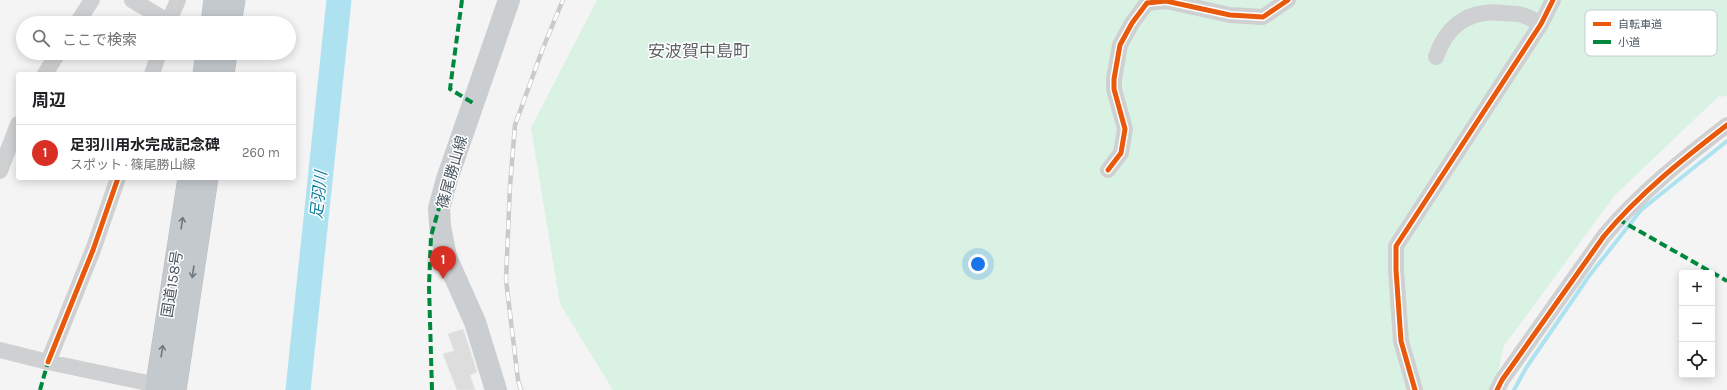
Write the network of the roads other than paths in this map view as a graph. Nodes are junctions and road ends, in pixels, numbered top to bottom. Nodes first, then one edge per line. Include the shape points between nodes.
1 (92, 0) edge
2 (132, 0) edge
3 (178, 0) edge
4 (215, 0) edge
5 (234, 0) edge
6 (509, 0) edge
7 (1288, 0) edge
8 (1553, 0) edge
9 (82, 16) edge
10 (159, 16) edge
11 (171, 16) edge
12 (213, 16) edge
13 (231, 16) edge
14 (1542, 24) junction
15 (1436, 57) dead end
16 (54, 60) edge
17 (157, 60) edge
18 (206, 60) edge
19 (225, 60) edge
20 (46, 72) edge
21 (153, 72) edge
22 (204, 72) edge
23 (223, 72) edge
24 (1727, 125) edge
25 (16, 129) edge
26 (1108, 170) dead end
27 (0, 171) edge
28 (117, 180) edge
29 (207, 180) edge
30 (185, 181) edge
31 (0, 350) edge
32 (48, 362) junction
33 (165, 389) edge
34 (496, 390) edge
35 (1415, 390) edge
36 (1497, 390) edge

1 - 9 street
2 - 10 street
3 - 11 street
4 - 12 highway
5 - 13 highway
6 - 34 main road, 篠尾勝山線 via 439,208 446,257 475,322
7 - 26 street via 1263,17 1230,15 1166,1 1147,3 1132,23 1120,46 1114,89 1125,129 1121,153
8 - 14 street
14 - 15 street via 1521,14 1491,11 1475,13 1458,22 1439,46
14 - 35 street via 1396,246 1401,341
16 - 20 street
17 - 21 street
18 - 22 highway
19 - 23 highway
24 - 36 street via 1673,167 1618,219
25 - 27 street
28 - 32 street via 93,250
29 -> 33 highway, 国道158号
33 -> 30 highway, 国道158号
31 - 32 street
32 - 33 street

